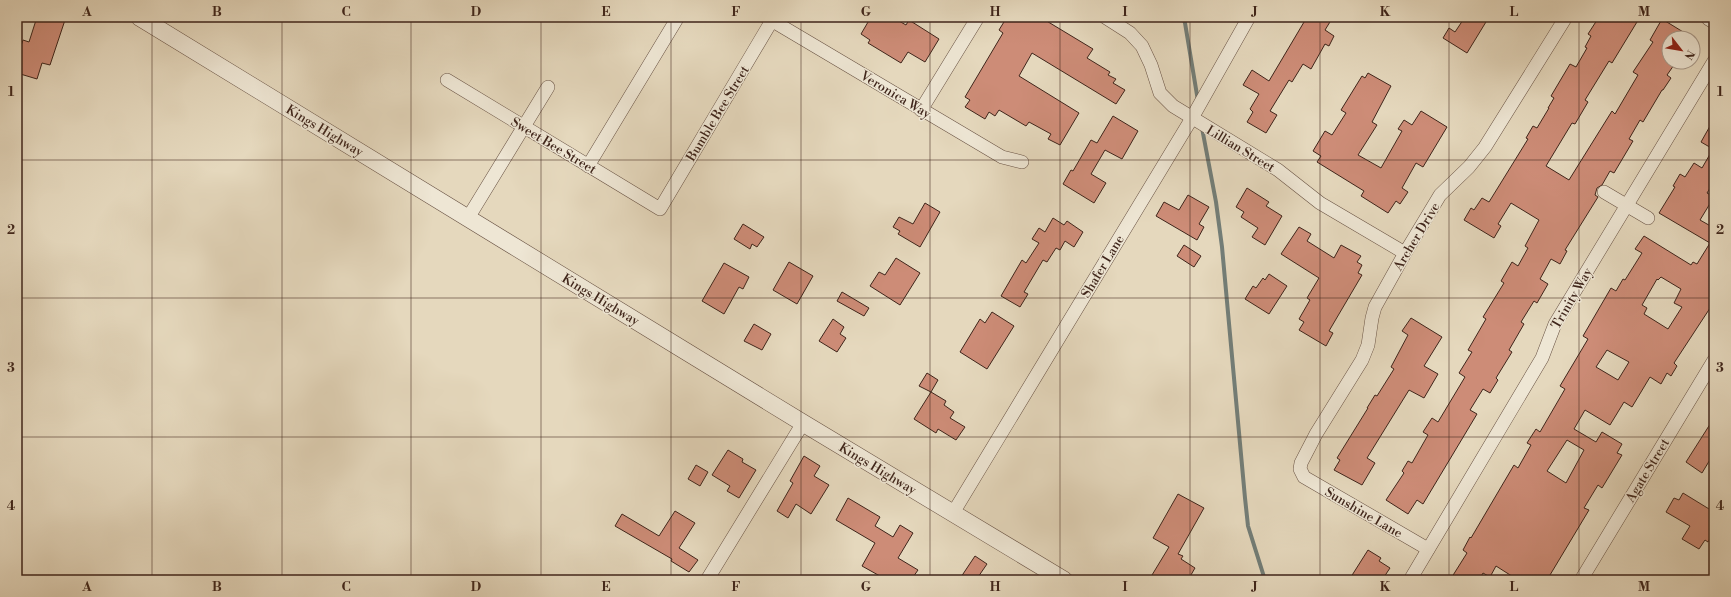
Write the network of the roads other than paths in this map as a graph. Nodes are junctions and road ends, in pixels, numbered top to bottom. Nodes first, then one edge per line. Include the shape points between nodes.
1 (139, 17) edge
2 (678, 17) edge
3 (978, 17) edge
4 (1105, 17) edge
5 (1249, 17) edge
6 (1566, 17) edge
7 (1709, 17) edge
8 (771, 18) edge
9 (1714, 20) edge
10 (1714, 61) edge
11 (447, 80) dead end
12 (548, 86) dead end
13 (922, 110) junction
14 (1192, 118) junction
15 (523, 127) junction
16 (1022, 162) dead end
17 (588, 166) junction
18 (1604, 192) dead end
19 (1627, 205) junction
20 (660, 209) joint
21 (468, 218) junction
22 (1648, 218) dead end
23 (1405, 253) junction
24 (1714, 360) edge
25 (803, 423) junction
26 (1302, 473) joint
27 (952, 512) junction
28 (1428, 549) junction
29 (707, 580) edge
30 (1064, 580) edge
31 (1410, 580) edge
32 (1580, 580) edge

1 - 21 street, Kings Highway
2 - 17 street
3 - 13 street
4 - 14 street, Lillian Street via 1130,33 1142,46 1160,93 1173,106
5 - 14 street, Shafer Lane
6 - 23 street, Archer Drive via 1486,147 1440,195
7 - 9 street
8 - 13 street, Veronica Way
8 - 20 street, Bumble Bee Street
10 - 19 street, Trinity Way
11 - 15 street, Sweet Bee Street
12 - 15 street
13 - 16 street, Veronica Way via 1002,157
14 - 23 street, Lillian Street via 1278,170 1320,203
14 - 27 street, Shafer Lane
15 - 17 street, Sweet Bee Street
15 - 21 street
17 - 20 street, Sweet Bee Street
18 - 19 street
19 - 22 street
19 - 28 street, Trinity Way via 1551,331 1546,352
21 - 25 street, Kings Highway
23 - 26 street, Archer Drive via 1375,307 1368,345 1362,360 1316,434 1301,463
24 - 32 street, Agate Street
25 - 27 street, Kings Highway
25 - 29 street
26 - 28 street, Sunshine Lane via 1304,477
27 - 30 street, Kings Highway
28 - 31 street, Trinity Way

